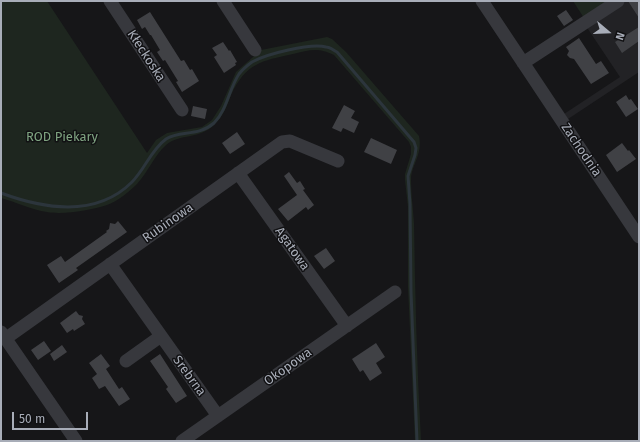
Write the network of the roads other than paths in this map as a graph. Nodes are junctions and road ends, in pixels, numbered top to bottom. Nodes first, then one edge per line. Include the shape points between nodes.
1 (110, 1) edge
2 (223, 1) edge
3 (482, 1) edge
4 (618, 1) edge
5 (255, 50) dead end
6 (523, 63) junction
7 (182, 110) dead end
8 (338, 161) dead end
9 (238, 173) junction
10 (639, 236) edge
11 (110, 264) junction
12 (395, 292) dead end
13 (347, 326) junction
14 (3, 336) edge
15 (161, 336) junction
16 (126, 362) dead end
17 (218, 416) junction
18 (76, 441) edge
19 (182, 441) edge

1 - 7 street, Kłeckoska
2 - 5 street
3 - 6 street, Zachodnia
4 - 6 street
6 - 10 street, Zachodnia
8 - 9 street, Rubinowa via 290,141 282,142
9 - 11 street, Rubinowa
9 - 13 street, Agatowa
11 - 14 street, Rubinowa
11 - 15 street, Srebrna
12 - 13 street, Okopowa
13 - 17 street, Okopowa
14 - 18 street
15 - 16 street
15 - 17 street, Srebrna
17 - 19 street, Okopowa

